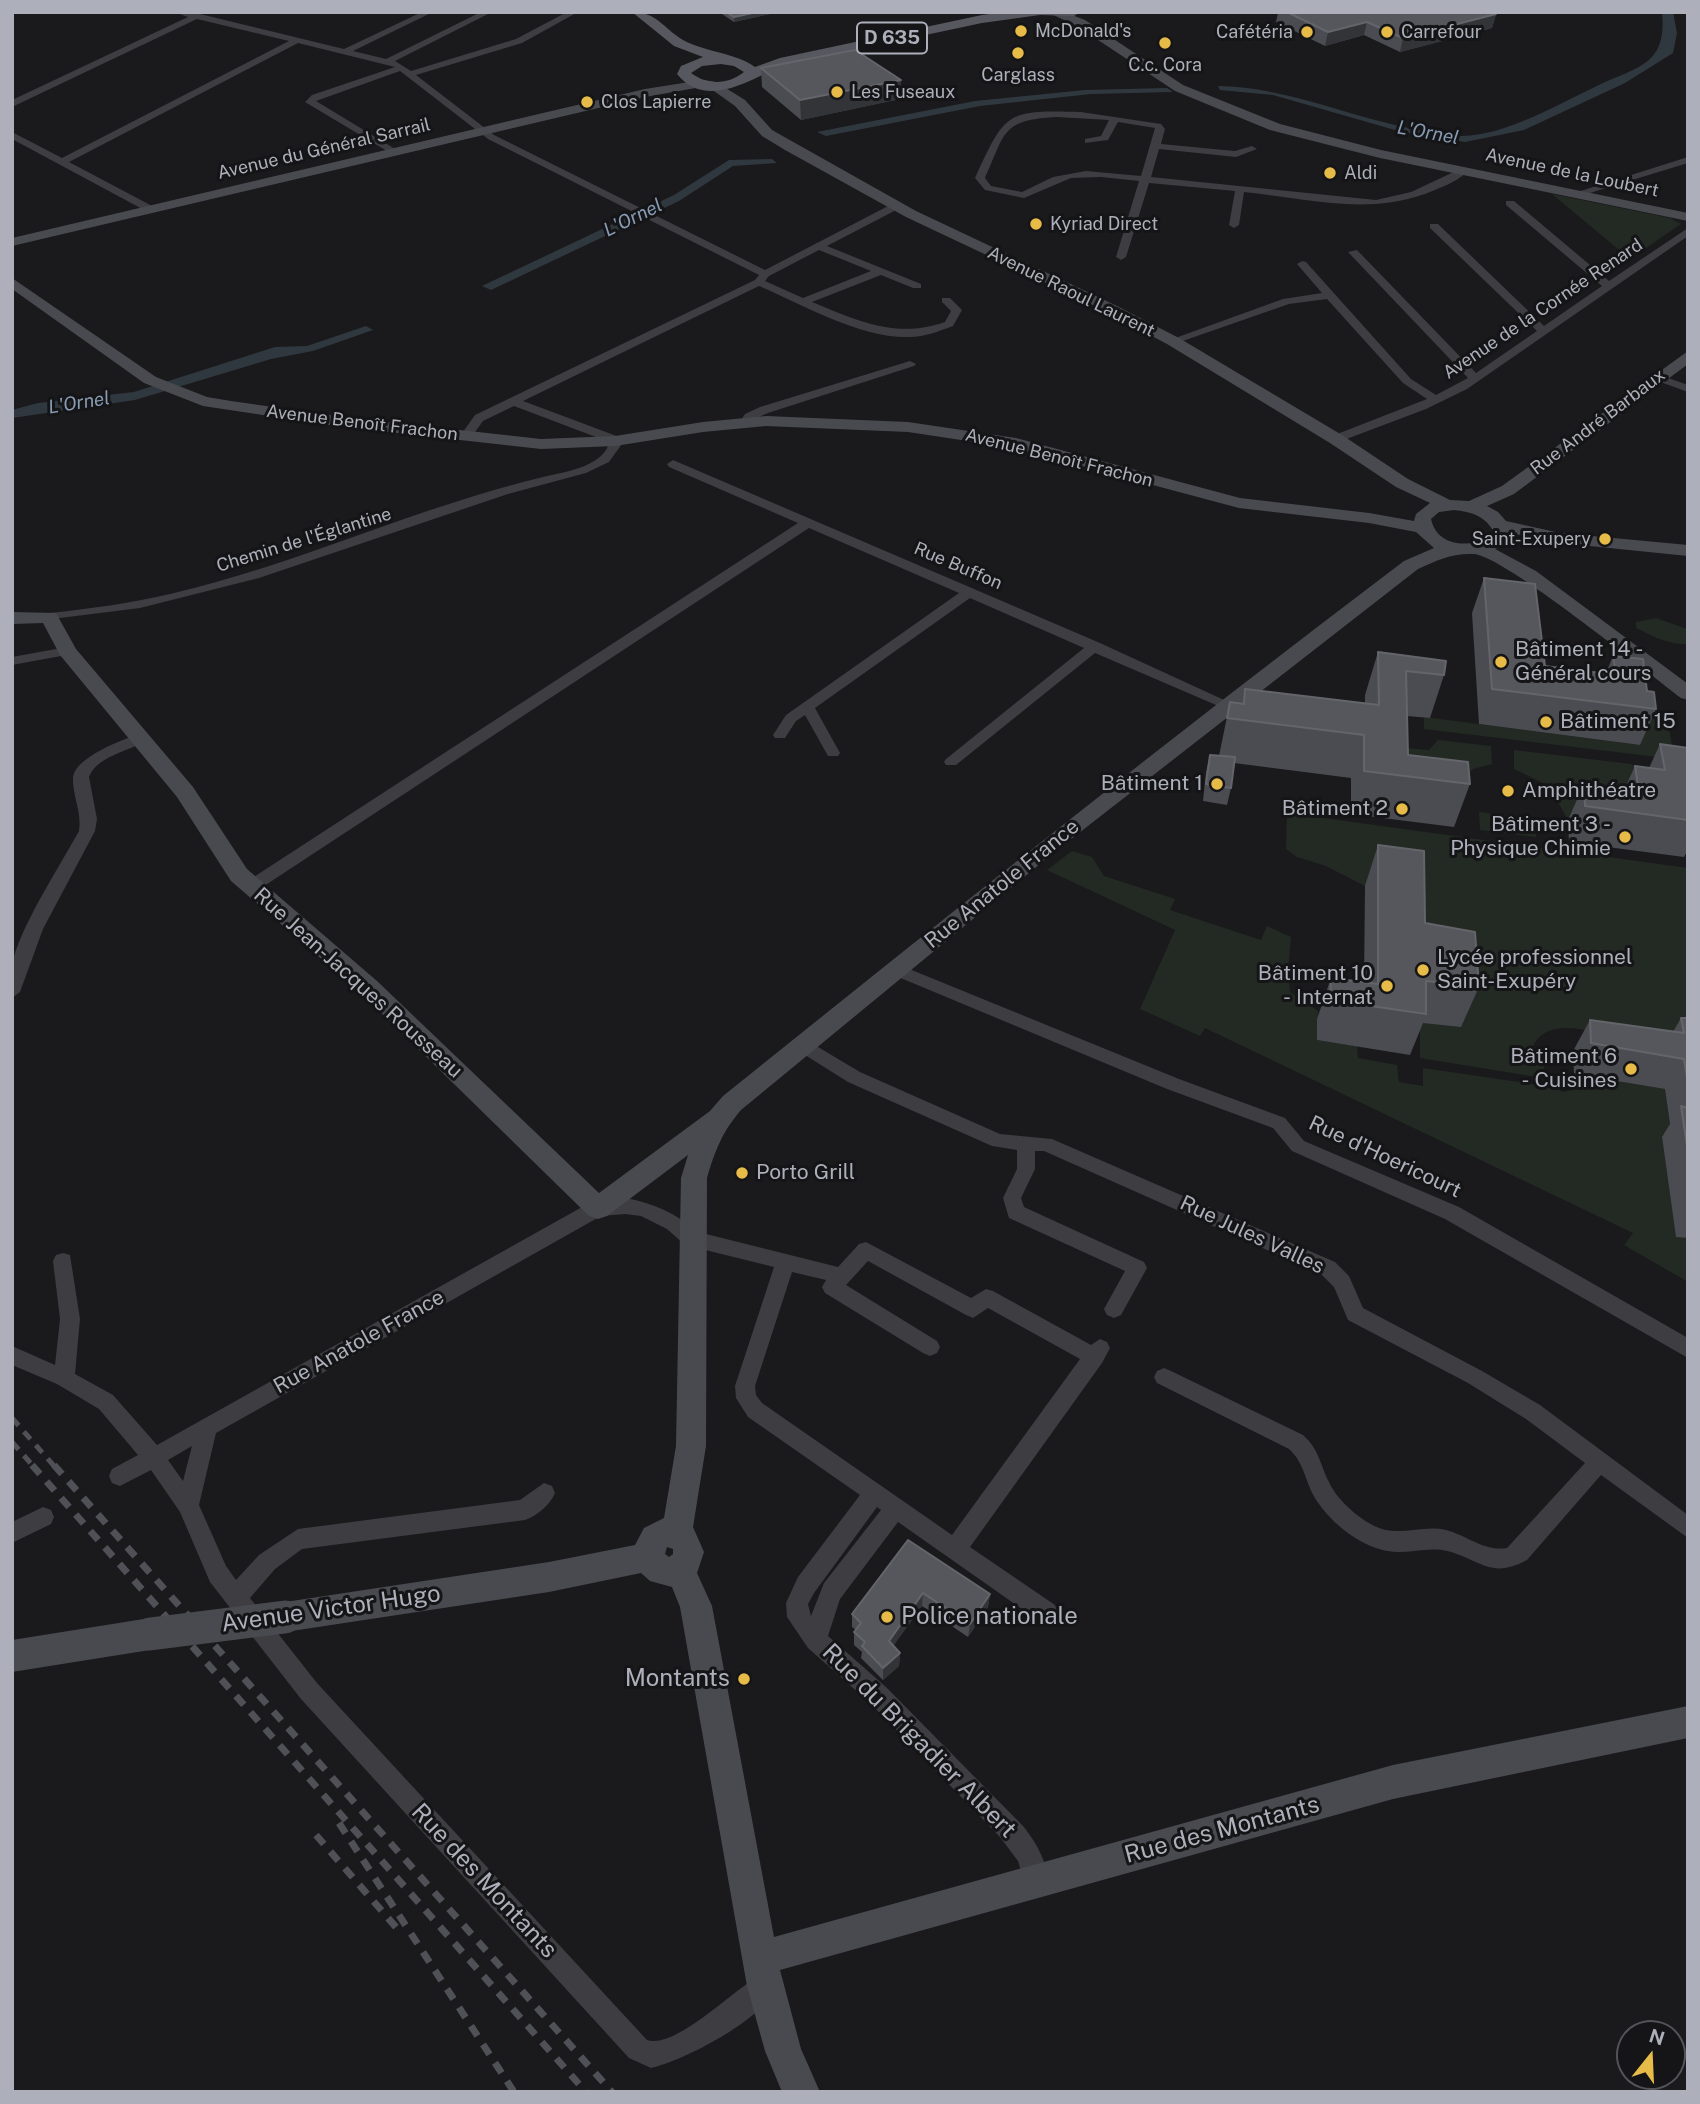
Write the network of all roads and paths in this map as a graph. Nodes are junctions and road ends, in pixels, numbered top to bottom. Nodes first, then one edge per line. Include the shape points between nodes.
1 (178, 12) edge
2 (429, 12) edge
3 (488, 12) edge
4 (574, 12) edge
5 (638, 12) edge
6 (987, 12) edge
7 (1037, 12) edge
8 (1074, 12) edge
9 (1086, 12) edge
10 (1049, 13) edge
11 (196, 16) junction
12 (298, 40) junction
13 (679, 43) junction
14 (346, 51) junction
15 (726, 60) junction
16 (388, 61) junction
17 (401, 68) junction
18 (687, 70) junction
19 (410, 74) junction
20 (746, 77) junction
21 (707, 85) junction
22 (645, 93) junction
23 (740, 103) junction
24 (12, 104) edge
25 (1114, 120) junction
26 (482, 132) junction
27 (12, 135) edge
28 (1326, 140) junction
29 (1088, 141) dead end
30 (1156, 146) junction
31 (1252, 149) dead end
32 (395, 152) junction
33 (1688, 160) edge
34 (62, 162) junction
35 (1440, 166) junction
36 (1463, 171) junction
37 (1144, 179) junction
38 (1434, 185) junction
39 (1240, 189) junction
40 (1576, 194) junction
41 (1510, 203) dead end
42 (896, 206) junction
43 (150, 209) junction
44 (1688, 217) edge
45 (1234, 225) dead end
46 (1434, 226) dead end
47 (1688, 231) edge
48 (12, 242) edge
49 (818, 246) junction
50 (1353, 252) dead end
51 (1121, 257) dead end
52 (1302, 264) dead end
53 (880, 271) junction
54 (762, 278) junction
55 (12, 282) edge
56 (916, 286) dead end
57 (1609, 286) junction
58 (1330, 295) junction
59 (946, 300) dead end
60 (804, 301) junction
61 (1543, 331) junction
62 (1172, 341) junction
63 (1688, 356) edge
64 (910, 364) dead end
65 (1656, 377) junction
66 (1474, 378) junction
67 (1688, 389) edge
68 (1436, 400) junction
69 (512, 401) junction
70 (746, 422) junction
71 (466, 436) junction
72 (1336, 439) junction
73 (617, 441) junction
74 (586, 444) junction
75 (673, 464) dead end
76 (565, 475) junction
77 (1402, 483) junction
78 (1508, 490) junction
79 (1447, 505) junction
80 (1471, 507) junction
81 (809, 522) junction
82 (1426, 524) junction
83 (1495, 534) junction
84 (1451, 547) junction
85 (1688, 551) edge
86 (1411, 565) junction
87 (971, 592) junction
88 (49, 617) junction
89 (12, 618) edge
90 (1095, 646) junction
91 (67, 651) junction
92 (12, 661) edge
93 (1688, 694) edge
94 (1228, 705) junction
95 (807, 706) junction
96 (780, 735) dead end
97 (140, 739) junction
98 (833, 753) dead end
99 (951, 762) dead end
100 (252, 886) junction
101 (897, 970) junction
102 (12, 992) edge
103 (803, 1045) junction
104 (719, 1118) junction
105 (1026, 1143) junction
106 (598, 1208) junction
107 (692, 1239) junction
108 (63, 1261) dead end
109 (785, 1262) junction
110 (842, 1276) junction
111 (1114, 1309) dead end
112 (930, 1346) dead end
113 (1688, 1349) edge
114 (12, 1355) edge
115 (1164, 1377) dead end
116 (64, 1378) junction
117 (207, 1429) junction
118 (154, 1457) junction
119 (1599, 1462) junction
120 (120, 1476) dead end
121 (544, 1493) dead end
122 (874, 1493) junction
123 (188, 1505) junction
124 (896, 1508) junction
125 (43, 1517) dead end
126 (1688, 1528) edge
127 (12, 1533) edge
128 (956, 1549) junction
129 (664, 1563) junction
130 (236, 1597) junction
131 (1047, 1613) dead end
132 (816, 1640) junction
133 (12, 1656) edge
134 (1687, 1723) edge
135 (1036, 1881) junction
136 (763, 1972) junction
137 (801, 2092) edge

1 - 11 street
2 - 14 street
3 - 16 street
4 - 19 street via 519,41
5 - 13 main road, D 635
6 - 15 main road, D 635 via 803,52
7 - 10 main road, D 635
7 - 20 main road, D 635 via 982,19 780,62
8 - 10 main road
9 - 28 street, Avenue de la Loubert via 1111,36 1186,86 1243,112
10 - 28 street, Avenue de la Loubert via 1081,23 1186,92 1238,114
11 - 12 street
11 - 24 street
12 - 14 street
12 - 34 street
13 - 15 main road, D 635
13 - 18 main road, D 635 via 688,55
14 - 16 street
15 - 18 main road via 706,61
15 - 20 main road via 747,65
16 - 17 street
17 - 19 street
17 - 32 street via 310,102
18 - 21 main road via 690,80
18 - 22 street, Avenue du Général Sarrail
19 - 26 street
20 - 21 main road
20 - 23 street
21 - 22 street, Avenue du Général Sarrail
21 - 23 street, Avenue Raoul Laurent
22 - 26 street, Avenue du Général Sarrail
23 - 42 street, Avenue Raoul Laurent via 775,138
25 - 29 street via 1105,138
25 - 30 street via 1158,126
25 - 37 street via 1044,114 1021,117 1005,126 981,178 988,188 1024,195 1063,176
26 - 32 street, Avenue du Général Sarrail
26 - 54 street via 655,218
27 - 34 street
28 - 35 street, Avenue de la Loubert
30 - 31 street via 1236,154
30 - 37 street
32 - 43 street, Avenue du Général Sarrail
33 - 40 street
34 - 43 street
35 - 36 street, Avenue de la Loubert
35 - 38 street
36 - 38 street
36 - 40 street, Avenue de la Loubert
37 - 39 street
37 - 51 street
38 - 39 street via 1380,202
39 - 45 street
40 - 44 street, Avenue de la Loubert
41 - 57 street
42 - 49 street
42 - 62 street, Avenue Raoul Laurent
43 - 48 street, Avenue du Général Sarrail
46 - 61 street
47 - 57 street, Avenue de la Cornée Renard
49 - 53 street
49 - 54 street
50 - 66 street
52 - 58 street
53 - 56 street
53 - 60 street
54 - 60 street
54 - 69 street
55 - 71 street, Avenue Benoît Frachon via 150,380 203,401
57 - 61 street, Avenue de la Cornée Renard
58 - 62 street via 1287,301
58 - 68 street via 1407,381
59 - 60 street via 957,310 949,324 904,334 873,328
61 - 66 street, Avenue de la Cornée Renard
62 - 72 street, Avenue Raoul Laurent
63 - 65 street, Rue André Barbaux
64 - 70 street, Avenue Benoît Frachon via 764,410
65 - 67 street
65 - 78 street, Rue André Barbaux
66 - 68 street, Avenue de la Cornée Renard
68 - 72 street, Avenue de la Cornée Renard
69 - 71 street via 479,418
69 - 73 street
70 - 73 street, Avenue Benoît Frachon
70 - 82 street, Avenue Benoît Frachon via 908,427 981,436 1239,503
71 - 74 street, Avenue Benoît Frachon
72 - 77 street, Avenue Raoul Laurent
73 - 74 street, Avenue Benoît Frachon
73 - 76 street, Chemin de l'Églantine via 607,458
74 - 76 street via 584,457
75 - 81 street, Rue Buffon
76 - 88 street, Chemin de l'Églantine via 506,490 233,582 128,607
77 - 79 street, Avenue Raoul Laurent
77 - 82 street, Avenue Raoul Laurent
78 - 80 street, Rue André Barbaux
78 - 83 street, Rue André Barbaux
79 - 80 street
79 - 82 street
80 - 83 street
81 - 87 street, Rue Buffon
81 - 100 street
82 - 84 street
82 - 86 street, Rue Anatole France
83 - 84 street
83 - 85 street
83 - 93 street via 1529,575
84 - 86 street, Rue Anatole France
86 - 94 street, Rue Anatole France
87 - 90 street, Rue Buffon
87 - 95 street
88 - 89 street
88 - 91 street, Rue Jean-Jacques Rousseau
90 - 94 street, Rue Buffon
90 - 99 street
91 - 92 street
91 - 97 street, Rue Jean-Jacques Rousseau
94 - 101 street, Rue Anatole France
95 - 96 street via 791,718
95 - 98 street
97 - 100 street, Rue Jean-Jacques Rousseau via 185,792 219,848
97 - 102 street via 93,760 84,769 87,831 49,897
100 - 106 street, Rue Jean-Jacques Rousseau via 369,988
101 - 103 street, Rue Anatole France
101 - 113 street, Rue d'Hoericourt via 1279,1123 1298,1146 1451,1213
103 - 104 street, Rue Anatole France
103 - 105 street, Rue Jules Valles via 854,1077 986,1136
104 - 106 street, Rue Anatole France
104 - 107 street via 706,1138 694,1178
105 - 111 street via 1026,1169 1012,1198 1016,1212 1138,1268
105 - 119 street, Rue Jules Valles via 1046,1144 1328,1268 1342,1282 1355,1314 1533,1412
106 - 107 street, Rue Anatole France via 644,1209 674,1223
106 - 117 street, Rue Anatole France
107 - 109 street
107 - 129 street via 691,1446 677,1534 687,1541 689,1553
108 - 116 street via 70,1319
109 - 110 street
109 - 122 street via 745,1386 746,1398 755,1410
110 - 112 street via 832,1287
110 - 128 street via 866,1250 973,1309 986,1297 1097,1352
114 - 116 street, Rue des Montants
115 - 119 street via 1296,1442 1314,1461 1317,1482 1326,1497 1354,1524 1391,1542 1435,1537 1490,1559 1510,1559
116 - 118 street, Rue des Montants via 106,1402
117 - 118 street, Rue Anatole France
117 - 123 street
118 - 120 street, Rue Anatole France
118 - 123 street, Rue des Montants
119 - 126 street, Rue Jules Valles
121 - 130 street via 525,1510 298,1539 267,1562
122 - 124 street
122 - 132 street, Rue du Brigadier Albert via 797,1603 799,1617
123 - 130 street, Rue des Montants via 218,1574
124 - 128 street
124 - 132 street, Rue du Brigadier Albert via 832,1591
125 - 127 street
128 - 131 street
129 - 133 street, Avenue Victor Hugo, bridge
129 - 136 street via 696,1606
130 - 136 street, Rue des Montants via 309,1691 638,2049 651,2055 676,2048 749,2002
132 - 135 street, Rue du Brigadier Albert via 878,1695 1009,1828 1027,1849
134 - 135 street, Rue des Montants via 1393,1782
135 - 136 street, Rue des Montants
136 - 137 street via 783,2051

